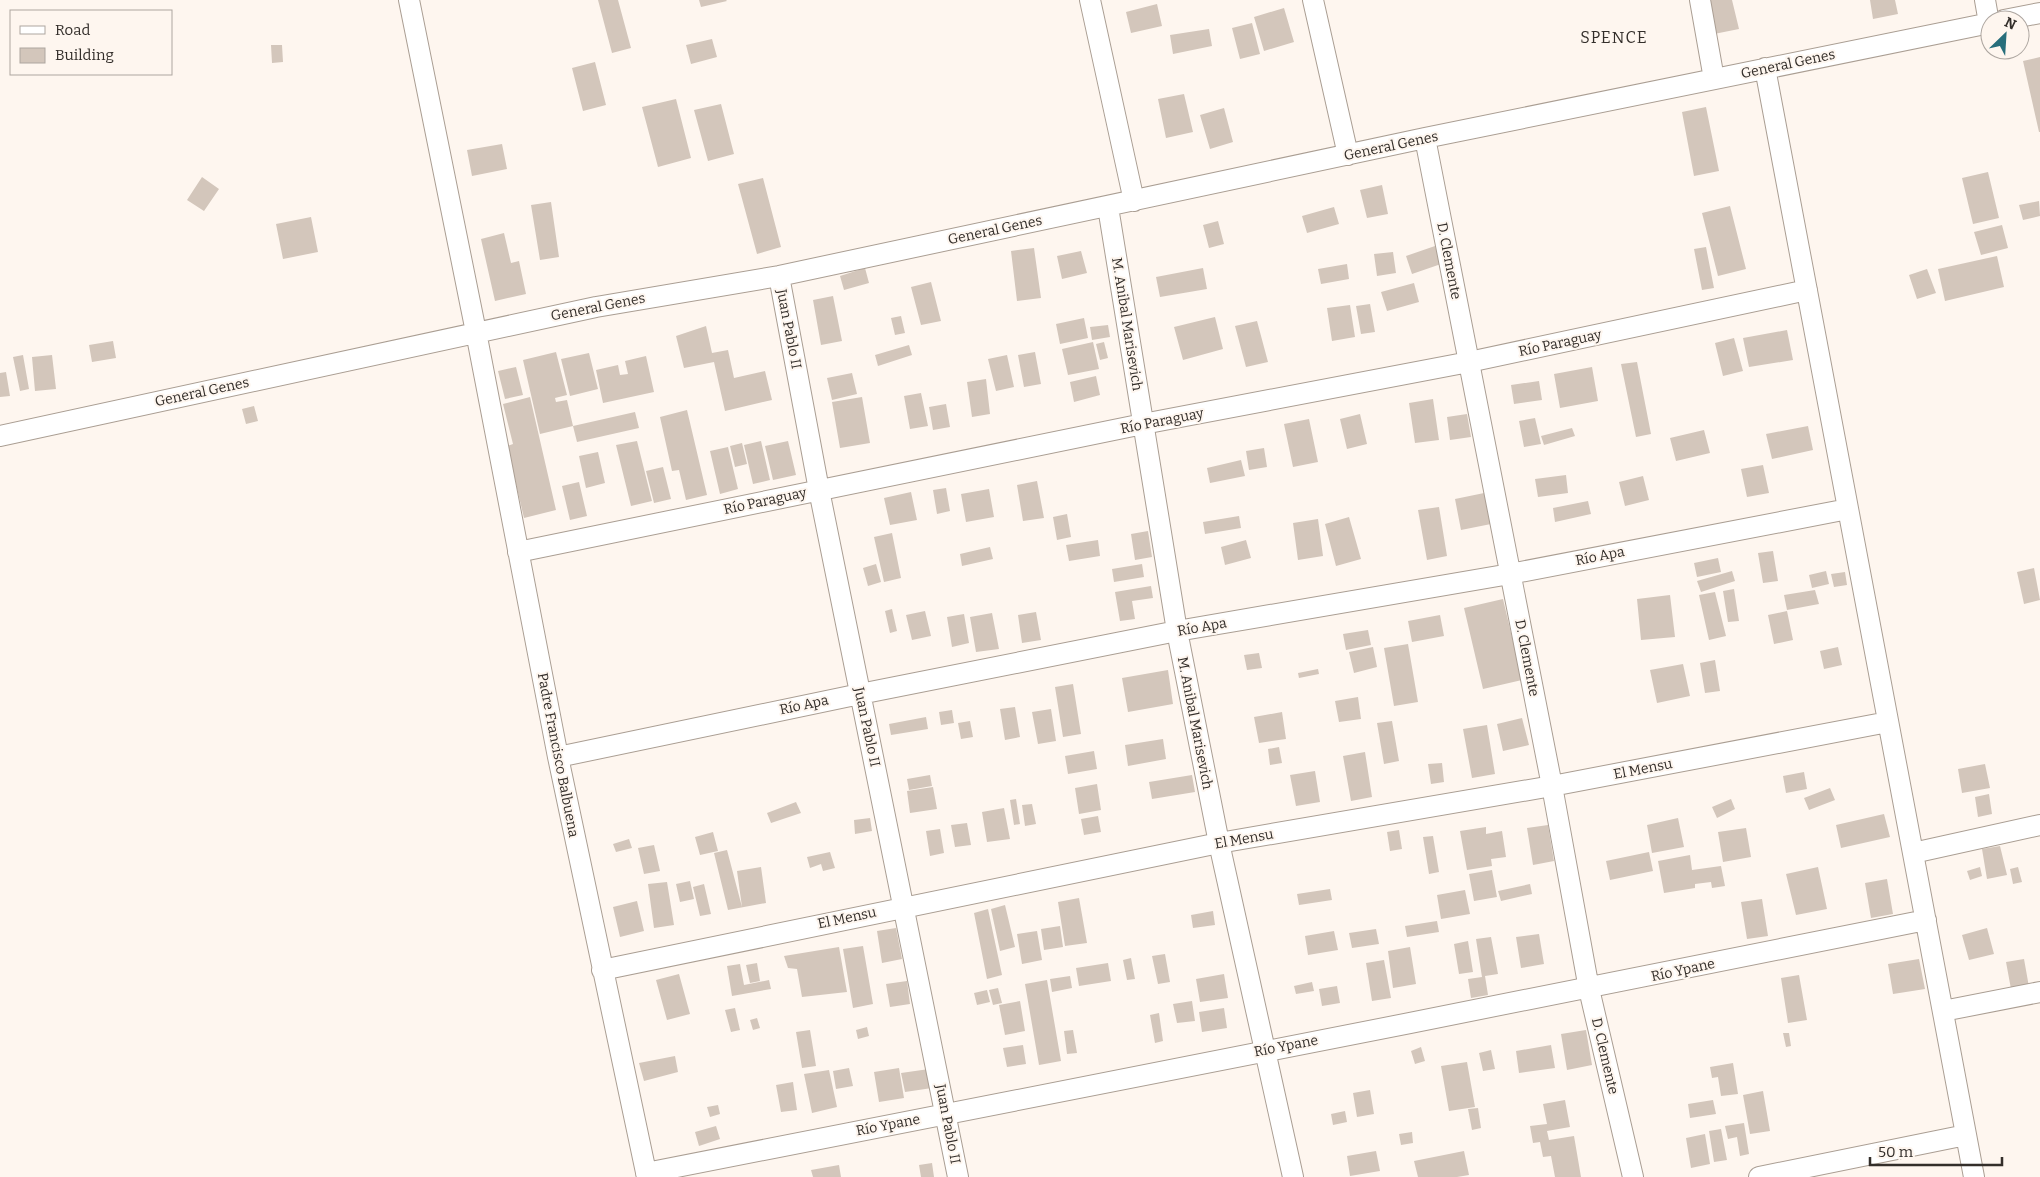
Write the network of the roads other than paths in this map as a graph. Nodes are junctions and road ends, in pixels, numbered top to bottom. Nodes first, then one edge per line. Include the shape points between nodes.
1 (409, 0) edge
2 (1090, 0) edge
3 (1313, 0) edge
4 (1700, 0) edge
5 (1980, 25) edge
6 (1765, 68) junction
7 (1714, 79) junction
8 (1425, 138) junction
9 (1348, 155) junction
10 (1134, 201) junction
11 (1108, 207) junction
12 (779, 276) junction
13 (1807, 290) junction
14 (476, 332) junction
15 (1469, 362) junction
16 (1143, 424) junction
17 (0, 436) edge
18 (819, 490) junction
19 (1848, 509) junction
20 (518, 552) junction
21 (1510, 574) junction
22 (1177, 632) junction
23 (860, 694) junction
24 (1888, 722) junction
25 (558, 757) junction
26 (1552, 786) junction
27 (2040, 825) edge
28 (1219, 842) junction
29 (1913, 853) junction
30 (904, 906) junction
31 (1926, 920) junction
32 (602, 970) junction
33 (1589, 989) junction
34 (2040, 992) edge
35 (1943, 1011) junction
36 (1264, 1050) junction
37 (945, 1113) junction
38 (1966, 1135) junction
39 (647, 1175) edge
40 (958, 1177) edge
41 (1292, 1177) edge
42 (1633, 1177) edge
43 (1759, 1177) edge
44 (1974, 1177) edge

1 - 14 street, Padre Francisco Balbuena
2 - 10 street
3 - 9 street
4 - 7 street
5 - 6 street, General Genes
6 - 7 street, General Genes
6 - 13 street
7 - 8 street, General Genes
8 - 9 street, General Genes
8 - 15 street, D. Clemente
9 - 10 street, General Genes
10 - 11 street, General Genes
11 - 12 street, General Genes
11 - 16 street, M. Anibal Marisevich
12 - 14 street, General Genes via 596,307
12 - 18 street, Juan Pablo II
13 - 15 street, Río Paraguay
13 - 19 street
14 - 17 street, General Genes
14 - 20 street, Padre Francisco Balbuena
15 - 16 street, Río Paraguay
15 - 21 street, D. Clemente
16 - 18 street, Río Paraguay
16 - 22 street, M. Anibal Marisevich
18 - 20 street, Río Paraguay
18 - 23 street, Juan Pablo II
19 - 21 street, Río Apa
19 - 24 street
20 - 25 street, Padre Francisco Balbuena
21 - 22 street, Río Apa
21 - 26 street, D. Clemente
22 - 23 street, Río Apa
22 - 28 street, M. Anibal Marisevich
23 - 25 street, Río Apa
23 - 30 street, Juan Pablo II
24 - 26 street, El Mensu
24 - 29 street
25 - 32 street, Padre Francisco Balbuena
26 - 28 street, El Mensu
26 - 33 street, D. Clemente
27 - 29 street
28 - 30 street, El Mensu
28 - 36 street, M. Anibal Marisevich
29 - 31 street
30 - 32 street, El Mensu
30 - 37 street, Juan Pablo II
31 - 33 street, Río Ypane
31 - 35 street
32 - 39 street, Padre Francisco Balbuena
33 - 36 street, Río Ypane
33 - 42 street, D. Clemente
34 - 35 street
35 - 38 street
36 - 37 street, Río Ypane
36 - 41 street, M. Anibal Marisevich
37 - 39 street, Río Ypane
37 - 40 street, Juan Pablo II
38 - 43 street
38 - 44 street

